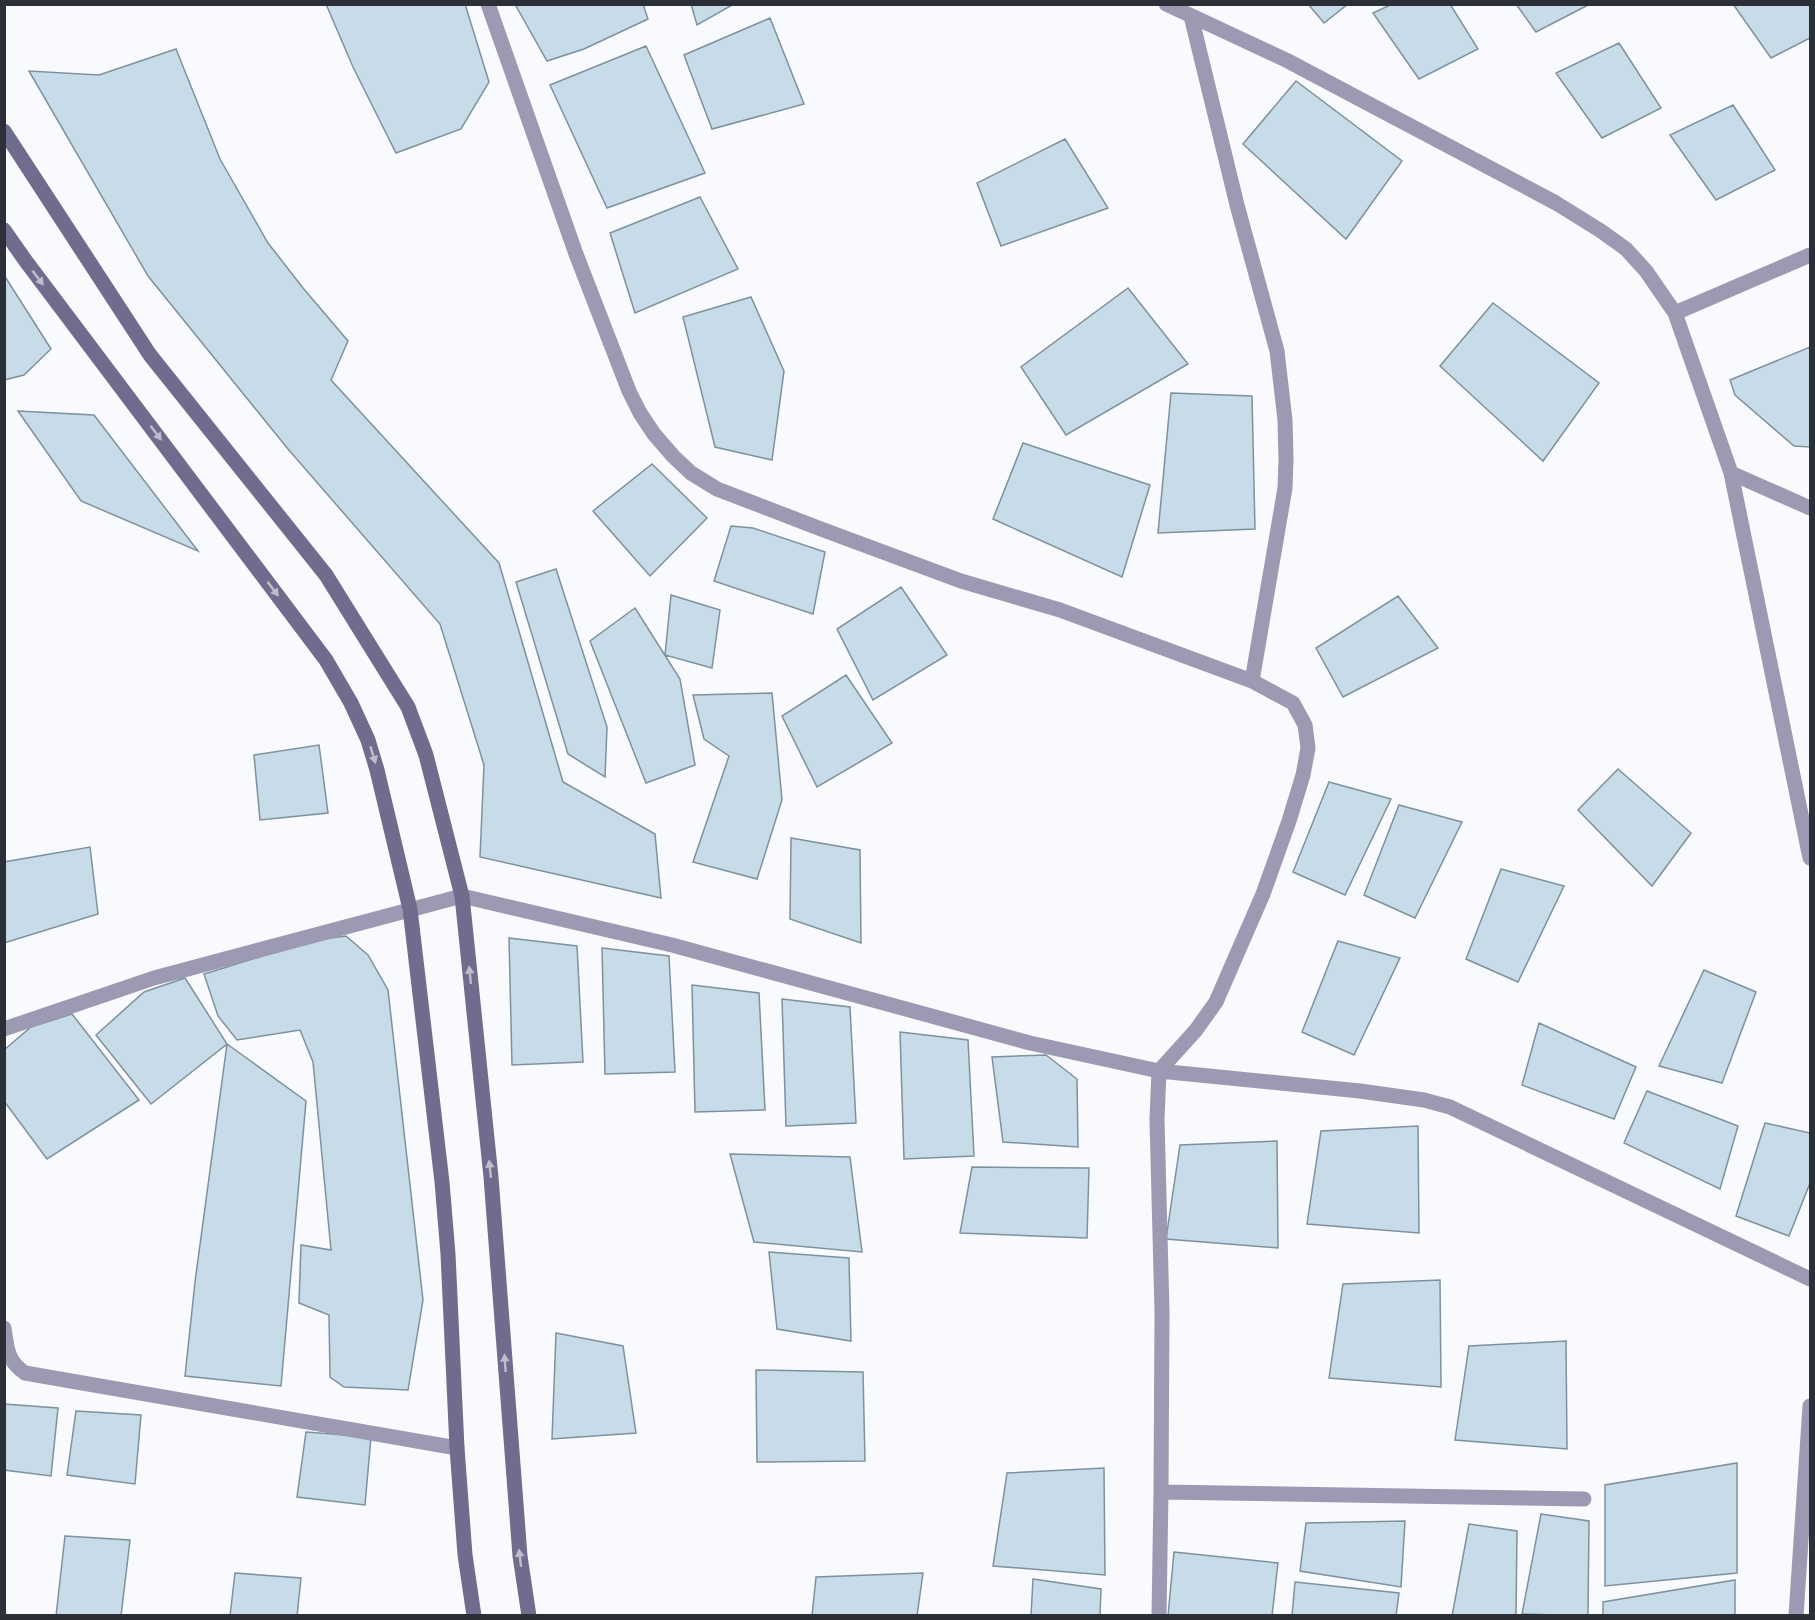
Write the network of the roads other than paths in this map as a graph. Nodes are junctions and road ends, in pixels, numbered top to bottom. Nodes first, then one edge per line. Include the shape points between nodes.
1 (488, 4) edge
2 (1166, 4) edge
3 (1191, 16) junction
4 (4, 131) edge
5 (4, 230) edge
6 (1810, 255) edge
7 (1676, 313) junction
8 (1731, 473) junction
9 (1810, 508) edge
10 (1252, 681) junction
11 (1810, 858) edge
12 (462, 896) junction
13 (410, 909) junction
14 (4, 1029) edge
15 (1159, 1071) junction
16 (1810, 1279) edge
17 (4, 1328) edge
18 (1810, 1406) edge
19 (457, 1448) junction
20 (1161, 1491) junction
21 (1584, 1499) dead end
22 (474, 1616) edge
23 (529, 1616) edge
24 (1159, 1616) edge
25 (1796, 1616) edge

1 - 10 street via 629,391 654,434 691,473 717,489 821,529 962,581 1060,610
2 - 3 street
3 - 7 street via 1286,60 1565,209 1626,249
3 - 10 street via 1277,351 1285,420 1284,488
4 - 12 main road via 150,355 326,575 408,707 426,755
5 -> 13 main road via 326,660 368,740
6 - 7 street
7 - 8 street
8 - 9 street
8 - 11 street
10 - 15 street via 1293,703 1305,725 1308,748 1303,775 1263,894 1216,1002
12 - 13 street
12 - 15 street via 672,945 1030,1043
23 -> 12 main road via 520,1556 491,1177
13 - 14 street via 154,978
13 - 19 main road via 448,1244
15 - 16 street via 1360,1091 1450,1107
15 - 20 street
17 - 19 street via 8,1354 25,1373
18 - 25 street
19 - 22 main road
20 - 21 street
20 - 24 street

